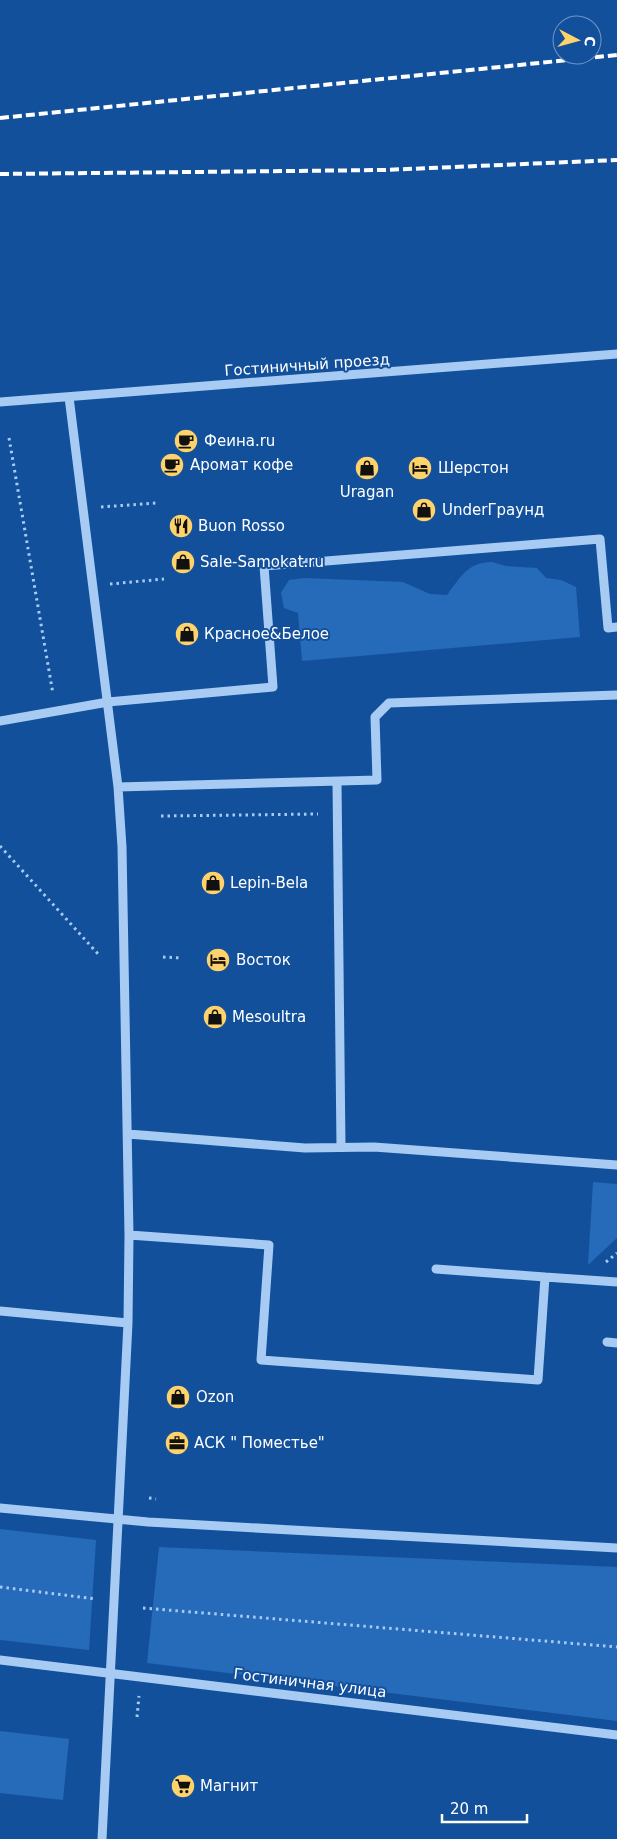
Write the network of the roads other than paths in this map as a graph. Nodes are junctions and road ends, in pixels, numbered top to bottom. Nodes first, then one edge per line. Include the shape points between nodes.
1 (617, 354) edge
2 (69, 397) junction
3 (0, 402) edge
4 (617, 627) edge
5 (617, 695) edge
6 (108, 702) junction
7 (0, 721) edge
8 (337, 782) junction
9 (118, 787) junction
10 (128, 1134) junction
11 (341, 1147) junction
12 (617, 1166) edge
13 (130, 1235) junction
14 (436, 1269) dead end
15 (545, 1277) junction
16 (617, 1282) edge
17 (0, 1311) edge
18 (128, 1323) junction
19 (607, 1342) dead end
20 (617, 1343) edge
21 (0, 1508) edge
22 (117, 1520) junction
23 (617, 1548) edge
24 (0, 1660) edge
25 (110, 1674) junction
26 (617, 1736) edge
27 (102, 1839) edge

1 - 2 street, Гостиничный проезд
2 - 3 street, Гостиничный проезд
2 - 6 street
4 - 6 street via 608,628 600,538 264,566 273,687
5 - 8 street via 389,703 375,717 377,780
6 - 7 street
6 - 9 street
8 - 9 street
8 - 11 street
9 - 10 street
10 - 11 street via 305,1148
10 - 13 street
11 - 12 street
13 - 15 street via 269,1245 261,1360 538,1380
13 - 18 street
14 - 15 street
15 - 16 street
17 - 18 street
18 - 22 street
19 - 20 street
21 - 22 street
22 - 23 street
22 - 25 street
24 - 25 street, Гостиничная улица
25 - 26 street, Гостиничная улица
25 - 27 street

